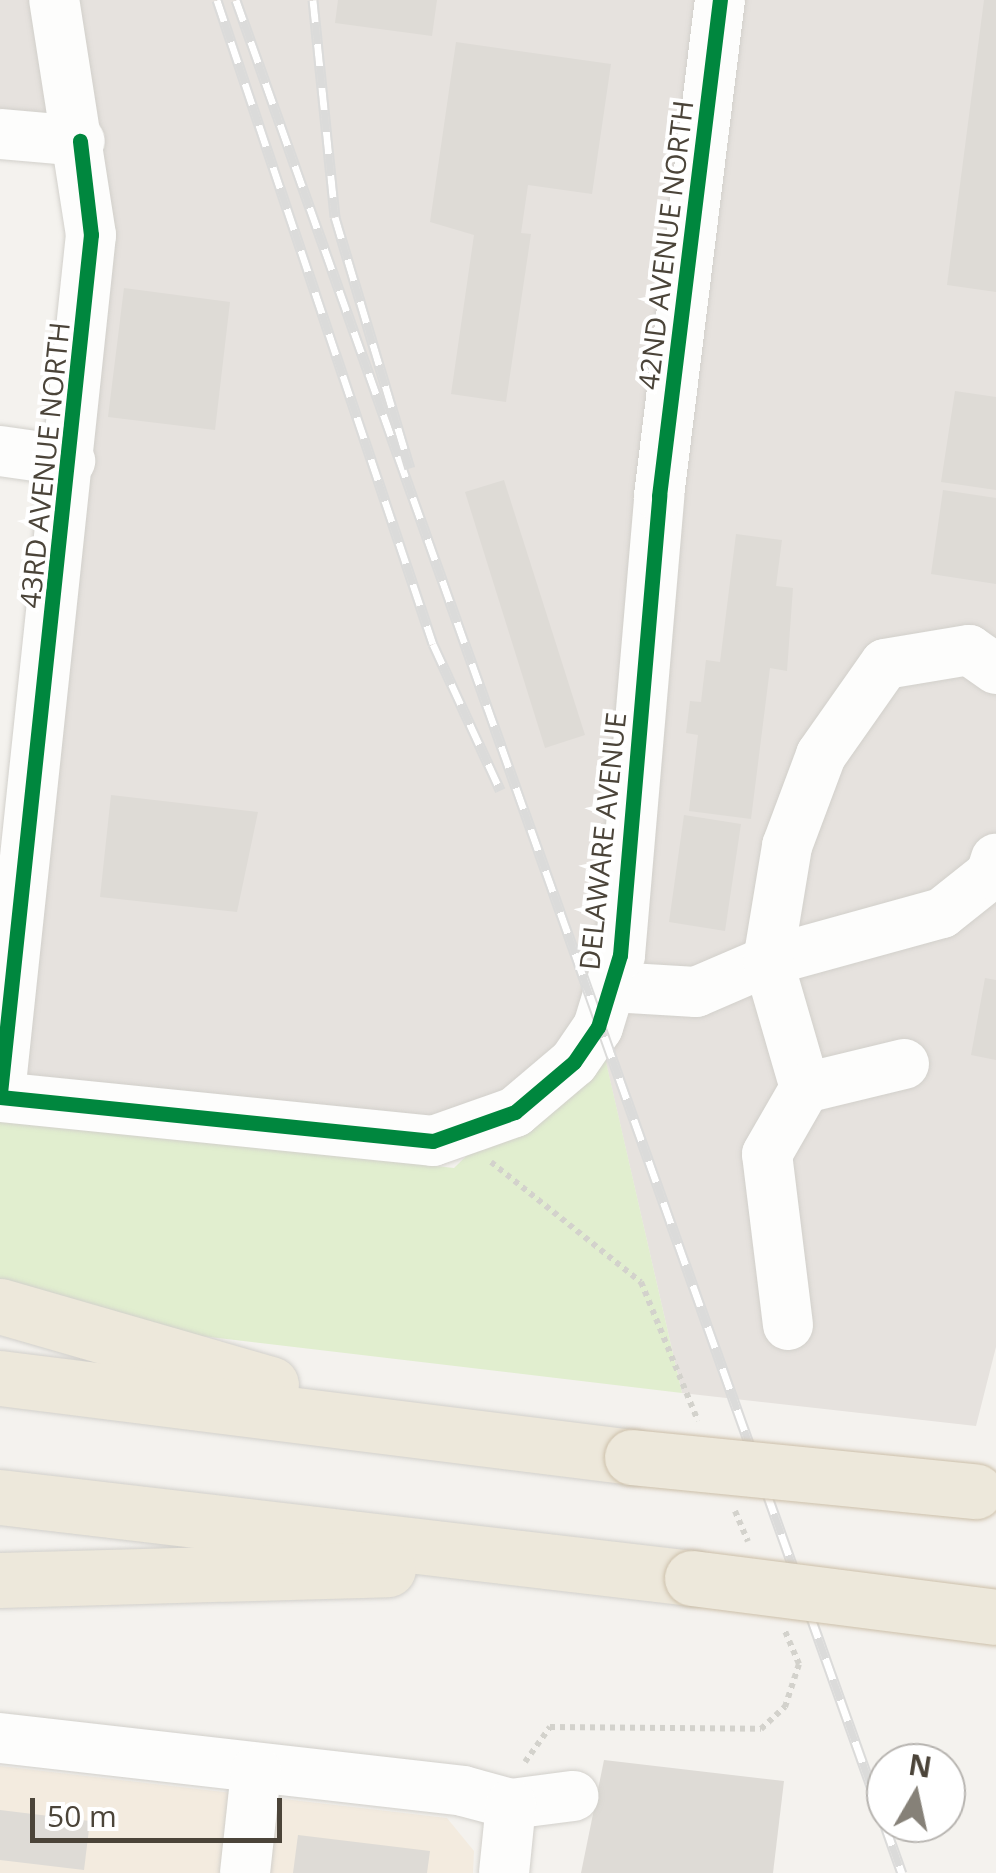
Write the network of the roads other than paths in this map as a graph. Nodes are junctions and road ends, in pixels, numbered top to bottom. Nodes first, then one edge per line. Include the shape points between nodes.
1 (54, 0) edge
2 (720, 0) edge
3 (0, 134) edge
4 (80, 141) junction
5 (0, 452) edge
6 (70, 461) junction
7 (659, 496) joint
8 (996, 669) edge
9 (18, 768) edge
10 (996, 859) edge
11 (768, 961) junction
12 (612, 987) junction
13 (904, 1064) dead end
14 (805, 1088) junction
15 (0, 1095) edge
16 (0, 1306) edge
17 (788, 1324) dead end
18 (0, 1378) edge
19 (433, 1430) junction
20 (985, 1492) edge
21 (0, 1497) edge
22 (586, 1564) junction
23 (0, 1580) edge
24 (996, 1616) edge
25 (0, 1738) edge
26 (256, 1771) junction
27 (573, 1796) dead end
28 (511, 1804) junction
29 (245, 1873) edge
30 (504, 1873) edge

1 - 4 street, 43RD AVENUE NORTH
2 - 7 street, 42ND AVENUE NORTH
3 - 4 street
4 - 6 street, 43RD AVENUE NORTH via 91,236
5 - 6 street
6 - 9 street, 43RD AVENUE NORTH
7 - 12 street, DELAWARE AVENUE
8 - 11 street via 970,650 885,664 821,755 787,846
9 - 15 street, 43RD AVENUE NORTH
10 - 11 street via 991,874 942,913
11 - 12 street via 696,992
11 - 14 street
12 - 15 street, DELAWARE AVENUE via 598,1027 544,1092 458,1136
13 - 14 street
14 - 17 street via 767,1154
16 - 19 highway
18 - 19 highway
19 - 20 highway, bridge
21 - 22 highway
22 - 23 highway
22 - 24 highway, bridge
25 - 26 street
26 - 28 street
26 - 29 street
27 - 28 street
28 - 30 street

